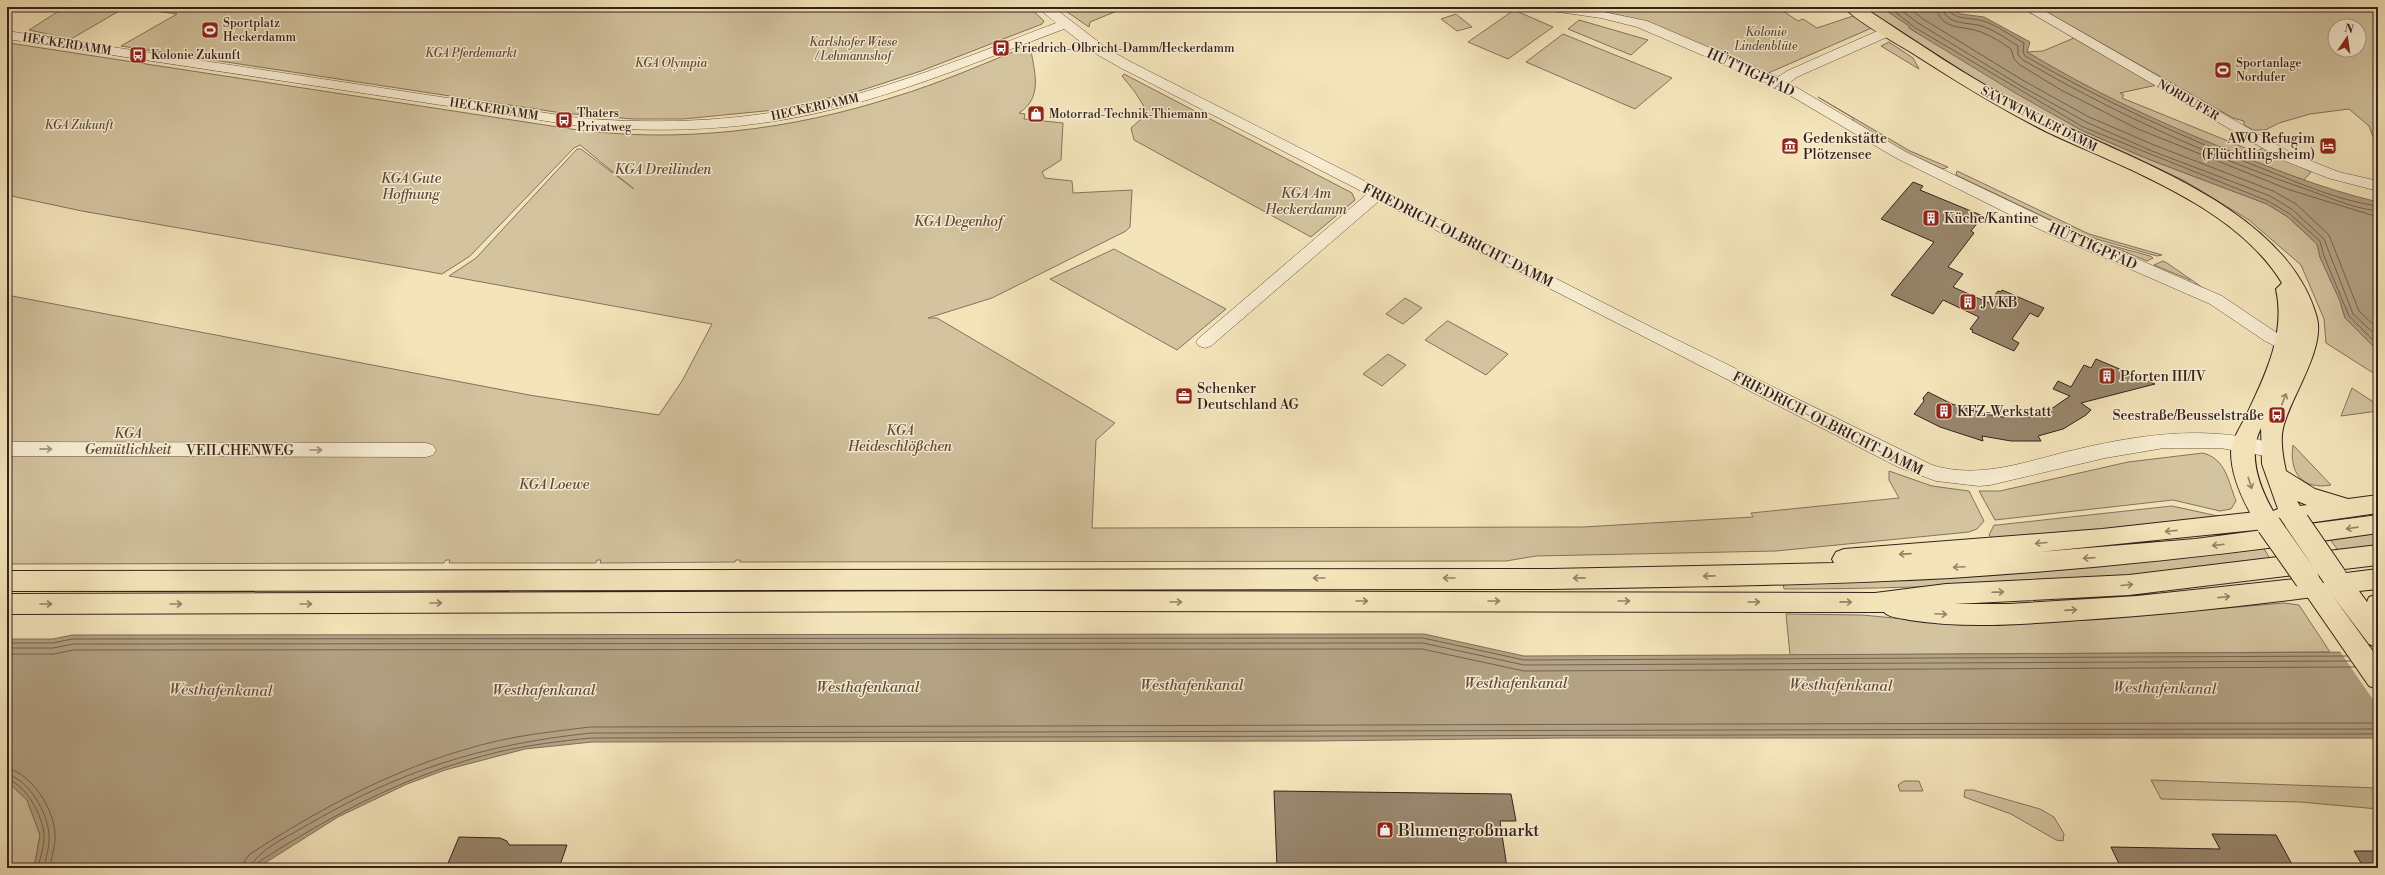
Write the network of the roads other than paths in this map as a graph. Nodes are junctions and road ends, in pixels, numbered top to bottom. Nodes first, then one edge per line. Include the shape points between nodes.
1 (1044, 7) edge
2 (1552, 7) edge
3 (1852, 7) edge
4 (2028, 7) edge
5 (1065, 24) junction
6 (1889, 31) junction
7 (7, 35) edge
8 (1779, 83) junction
9 (2378, 186) edge
10 (1378, 194) junction
11 (1205, 342) dead end
12 (2294, 349) junction
13 (2243, 445) junction
14 (7, 448) edge
15 (426, 450) dead end
16 (2271, 450) junction
17 (2277, 476) junction
18 (2367, 506) edge
19 (2295, 519) junction
20 (2267, 522) junction
21 (2378, 524) edge
22 (2378, 555) edge
23 (1748, 575) junction
24 (2378, 579) edge
25 (7, 581) edge
26 (2323, 581) junction
27 (1875, 603) junction
28 (7, 604) edge
29 (2378, 604) edge
30 (2378, 626) edge
31 (2367, 641) edge
32 (2378, 678) edge

1 - 5 street, FRIEDRICH-OLBRICHT-DAMM
2 - 8 street, HÜTTIGPFAD via 1601,14 1642,24
3 - 6 main road, SAATWINKLER DAMM
4 - 9 street, NORDUFER via 2288,157 2314,169
5 - 7 street, HECKERDAMM via 901,85 845,102 757,119 666,126 579,122
5 - 10 street, FRIEDRICH-OLBRICHT-DAMM via 1103,52 1126,65
6 - 8 street via 1792,74
6 - 12 main road, SAATWINKLER DAMM via 2012,108 2176,186 2232,220 2262,245 2294,287 2308,329
8 - 12 street, HÜTTIGPFAD via 1901,155 2047,226 2216,300
10 - 11 street
10 - 13 street, FRIEDRICH-OLBRICHT-DAMM via 1928,473 1970,480 1990,478 2112,450 2154,444 2220,440
12 - 13 main road, SAATWINKLER DAMM
16 -> 12 main road, SAATWINKLER DAMM via 2272,428
13 - 16 street, FRIEDRICH-OLBRICHT-DAMM
13 -> 20 main road, SAATWINKLER DAMM via 2245,468
14 -> 15 street, VEILCHENWEG
16 - 17 main road, SAATWINKLER DAMM
17 - 18 main road via 2293,489 2312,499
17 - 19 main road, SAATWINKLER DAMM
18 - 19 main road
19 - 20 main road
19 - 26 main road, SAATWINKLER DAMM, bridge
20 -> 23 main road via 1771,566
20 - 26 main road, SAATWINKLER DAMM, bridge
21 -> 23 main road via 2114,556 1888,571
27 -> 22 main road via 1946,594 2129,585
23 -> 25 main road via 1550,579
24 - 26 main road
27 -> 26 main road via 1923,613 2015,614 2185,601
26 - 31 main road
28 -> 27 main road via 1022,601
29 - 30 main road
31 - 32 main road

